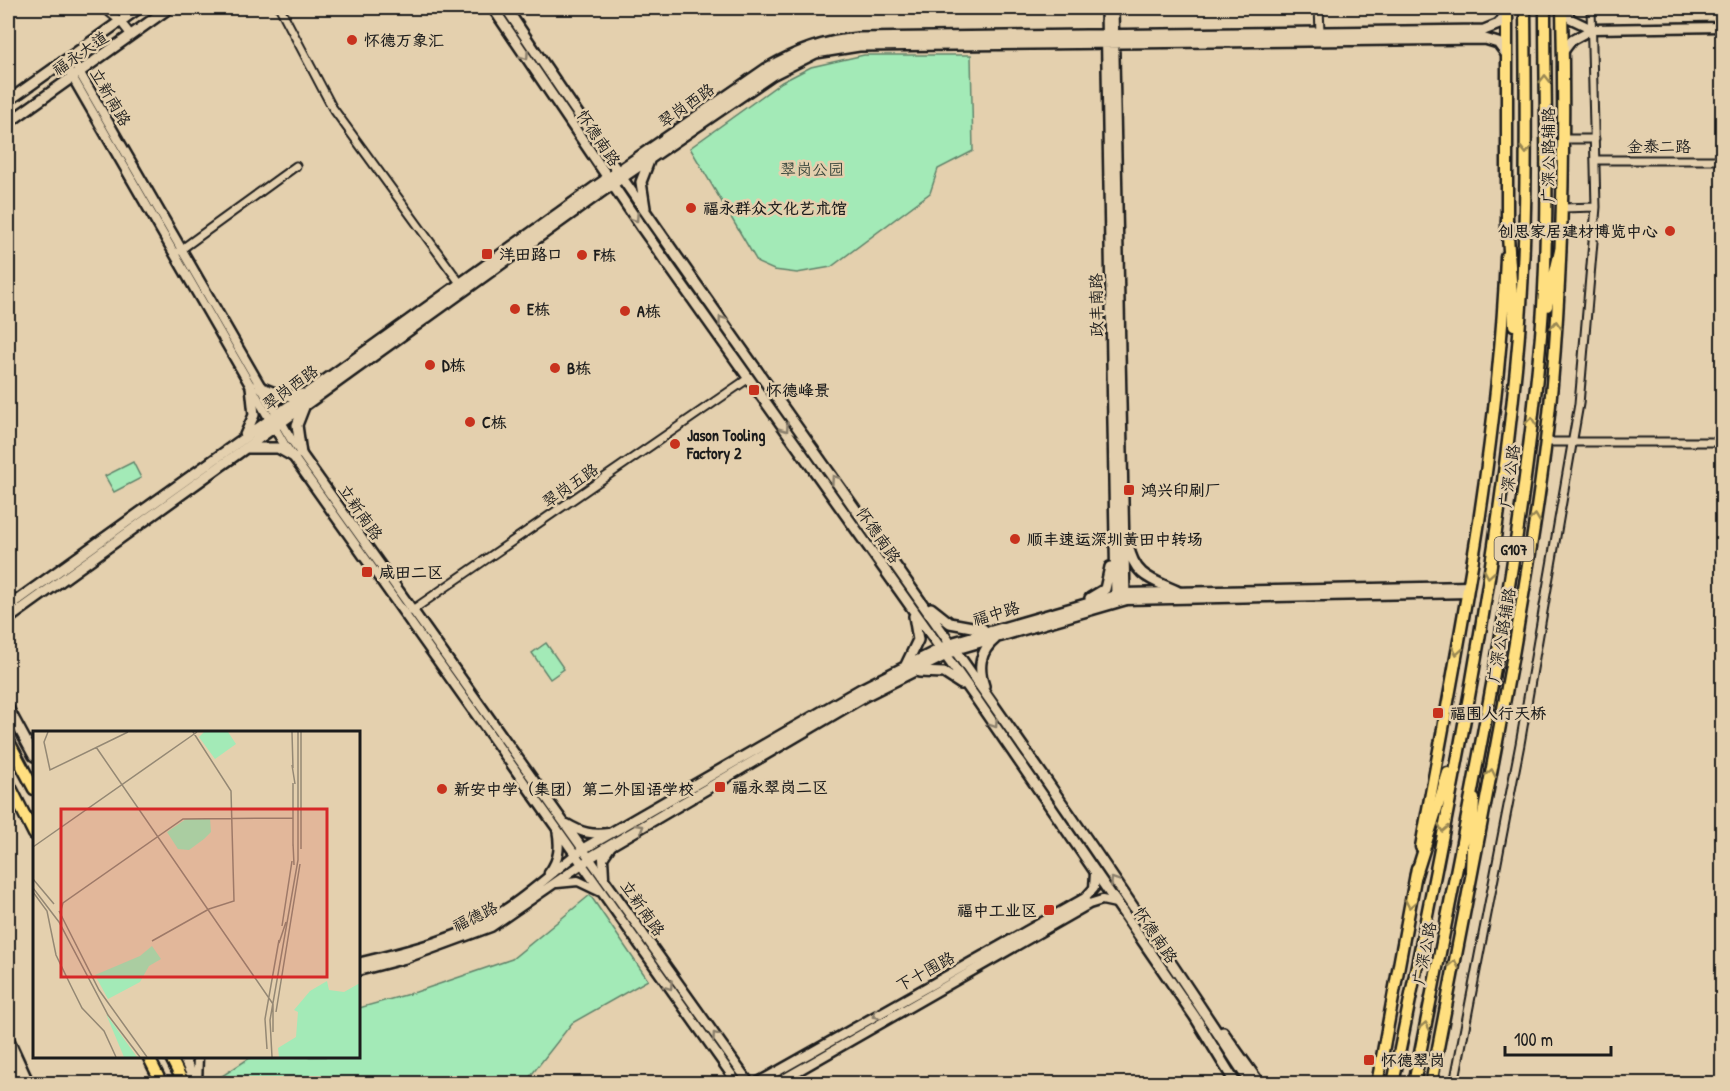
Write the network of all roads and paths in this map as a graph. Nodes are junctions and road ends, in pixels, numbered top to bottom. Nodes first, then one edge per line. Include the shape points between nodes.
1 (104, 8) edge
2 (139, 8) edge
3 (169, 8) edge
4 (280, 8) edge
5 (493, 8) edge
6 (506, 8) edge
7 (1106, 8) edge
8 (1113, 8) edge
9 (1319, 8) edge
10 (1525, 8) edge
11 (1545, 8) edge
12 (1563, 8) edge
13 (1591, 8) edge
14 (1507, 9) edge
15 (120, 21) junction
16 (1722, 27) edge
17 (1592, 29) junction
18 (1320, 32) junction
19 (130, 35) junction
20 (1465, 35) junction
21 (1110, 39) junction
22 (1563, 52) junction
23 (1507, 55) junction
24 (68, 58) junction
25 (76, 74) junction
26 (8, 101) edge
27 (8, 123) edge
28 (1595, 138) junction
29 (1563, 139) junction
30 (650, 158) junction
31 (1722, 159) edge
32 (1596, 160) junction
33 (296, 166) dead end
34 (619, 175) junction
35 (610, 181) junction
36 (1596, 207) junction
37 (1563, 208) junction
38 (649, 218) junction
39 (1507, 221) junction
40 (178, 251) junction
41 (1560, 251) junction
42 (460, 283) junction
43 (1541, 332) junction
44 (1516, 366) junction
45 (749, 378) junction
46 (255, 386) junction
47 (308, 392) junction
48 (307, 403) junction
49 (275, 421) junction
50 (1545, 442) junction
51 (1574, 442) junction
52 (1722, 442) edge
53 (242, 444) junction
54 (298, 456) junction
55 (1114, 485) junction
56 (1123, 517) junction
57 (1469, 589) junction
58 (1177, 591) junction
59 (919, 597) junction
60 (1120, 598) junction
61 (907, 600) junction
62 (1074, 606) junction
63 (8, 607) edge
64 (409, 612) junction
65 (8, 619) edge
66 (995, 633) junction
67 (953, 647) junction
68 (943, 652) junction
69 (904, 667) junction
70 (913, 672) junction
71 (975, 697) junction
72 (990, 699) junction
73 (8, 708) edge
74 (1462, 729) junction
75 (8, 740) edge
76 (33, 754) edge
77 (1476, 762) junction
78 (8, 782) edge
79 (33, 787) edge
80 (553, 814) junction
81 (623, 826) junction
82 (33, 832) edge
83 (613, 844) junction
84 (580, 852) junction
85 (586, 861) junction
86 (1471, 871) junction
87 (1095, 873) junction
88 (1416, 874) junction
89 (606, 882) junction
90 (546, 883) junction
91 (607, 897) junction
92 (1116, 903) junction
93 (360, 962) edge
94 (360, 969) edge
95 (1195, 998) junction
96 (8, 1038) edge
97 (8, 1058) edge
98 (149, 1058) edge
99 (171, 1058) edge
100 (184, 1058) edge
101 (198, 1058) edge
102 (19, 1083) edge
103 (29, 1083) edge
104 (162, 1083) edge
105 (184, 1083) edge
106 (197, 1083) edge
107 (738, 1083) edge
108 (750, 1083) edge
109 (755, 1083) edge
110 (775, 1083) edge
111 (1236, 1083) edge
112 (1251, 1083) edge
113 (1260, 1083) edge
114 (1377, 1083) edge
115 (1393, 1083) edge
116 (1414, 1083) edge
117 (1431, 1083) edge
118 (1454, 1083) edge

1 - 15 street
2 - 15 main road, 福永大道
3 - 19 main road, 福永大道
4 - 42 street via 332,107
5 -> 35 main road, 怀德南路
6 - 34 main road, 怀德南路
7 - 21 main road, 政丰南路
8 - 21 main road, 政丰南路
9 - 18 street
10 -> 44 main road, 广深公路 / G107 via 1526,216
43 -> 11 main road, 广深公路 / G107
12 - 17 street via 1571,19
12 - 22 main road, 广深公路辅路
13 - 17 street
14 - 20 main road, 翠岗西路 via 1493,28
14 - 23 main road
15 - 19 street
15 - 24 main road, 福永大道
16 - 17 street
17 - 22 street via 1572,40
17 - 28 street
18 - 20 main road, 翠岗西路
18 - 21 main road, 翠岗西路
19 - 25 main road, 福永大道
20 - 21 main road, 翠岗西路
20 - 23 main road, 翠岗西路 via 1492,40
21 - 30 main road, 翠岗西路 via 859,46 816,53 772,75
21 - 34 main road, 翠岗西路 via 858,38 814,46 767,68
21 - 55 main road, 政丰南路
21 - 56 main road, 政丰南路
22 - 29 main road, 广深公路辅路
23 - 39 main road
24 - 25 street, 立新南路 via 66,66
24 - 26 main road, 福永大道
25 - 27 main road, 福永大道
25 - 40 street, 立新南路
28 - 29 street
28 - 32 street
29 - 37 main road, 广深公路辅路
30 - 34 main road, 翠岗西路
30 - 38 main road via 641,182
31 - 32 street, 金泰二路
32 - 36 street
33 - 40 street
34 - 35 main road, 翠岗西路
34 - 38 main road, 怀德南路
35 - 42 main road, 翠岗西路
35 -> 45 main road, 怀德南路
35 - 48 main road, 翠岗西路
36 - 37 street
36 - 51 street
37 - 41 main road, 广深公路辅路
59 -> 38 main road, 怀德南路
39 - 44 main road
39 - 57 main road via 1493,417
40 - 46 street, 立新南路
41 - 43 main road
50 -> 41 main road, 广深公路辅路
42 - 47 main road, 翠岗西路
77 -> 43 main road, 广深公路 / G107 via 1516,536
44 -> 74 main road, 广深公路 / G107 via 1490,565
45 -> 61 main road, 怀德南路
45 - 64 street, 翠岗五路
46 - 47 main road via 282,396
46 - 49 street, 立新南路
46 - 53 main road via 254,415
47 - 49 main road, 翠岗西路
48 - 49 main road, 翠岗西路
48 - 54 main road via 297,425
49 - 53 main road, 翠岗西路
49 - 54 street, 立新南路
50 - 51 street
86 -> 50 main road, 广深公路辅路 via 1526,576
51 - 52 street
51 - 118 street
53 - 54 main road via 270,446
53 - 63 main road, 翠岗西路
53 - 65 main road, 翠岗西路
54 - 64 street, 立新南路
55 - 60 main road, 政丰南路
55 - 62 main road via 1109,500 1108,583 1105,589
56 - 58 main road via 1131,561 1137,570
56 - 60 main road, 政丰南路
57 - 58 street, 福中路
57 - 60 street, 福中路
57 -> 88 main road
58 - 60 street, 福中路
59 - 66 main road via 950,623
59 - 67 main road, 怀德南路
60 - 62 main road, 福中路
60 - 66 main road, 福中路
61 - 68 main road, 怀德南路
61 - 69 main road via 919,635
62 - 66 main road, 福中路
64 - 80 street, 立新南路
66 - 67 main road, 福中路
66 - 72 main road via 980,661 980,675
67 - 68 main road, 福中路
67 - 72 main road, 怀德南路
68 - 69 main road, 福中路
68 - 70 main road, 福中路
68 - 71 main road, 怀德南路
69 - 81 main road, 福中路
70 - 71 main road via 950,675
83 -> 70 main road, 福中路
71 -> 87 main road, 怀德南路
95 -> 72 main road, 怀德南路
73 - 76 main road
74 - 88 main road
74 -> 115 main road, 广深公路 / G107
75 - 79 main road
77 - 86 main road
116 -> 77 main road, 广深公路 / G107
78 - 82 main road
80 - 81 street via 594,835
80 - 84 street, 立新南路
80 - 90 street via 560,843 558,858
81 - 84 main road, 福中路
83 - 85 main road, 福中路
83 - 89 street via 602,866
84 - 85 street, 立新南路
84 - 90 street, 福德路
85 - 89 street, 立新南路
85 - 90 street, 福德路
85 - 91 street, 立新南路
117 -> 86 main road, 广深公路辅路
87 - 92 main road, 怀德南路
87 -> 109 street, 下十围路 via 1094,888 1085,898
88 -> 114 main road
108 -> 89 street, 立新南路
90 - 91 street via 578,881 597,888
90 - 93 street, 福德路 via 464,931
90 - 94 street, 福德路 via 505,920 466,939
91 -> 107 street, 立新南路
92 - 110 street, 下十围路 via 1102,900 1089,904
92 - 111 main road, 怀德南路
95 - 112 main road, 怀德南路
95 - 113 main road, 怀德南路
96 - 103 main road
97 - 102 main road
98 - 104 main road
99 - 105 main road
100 - 106 main road
101 - 106 street

